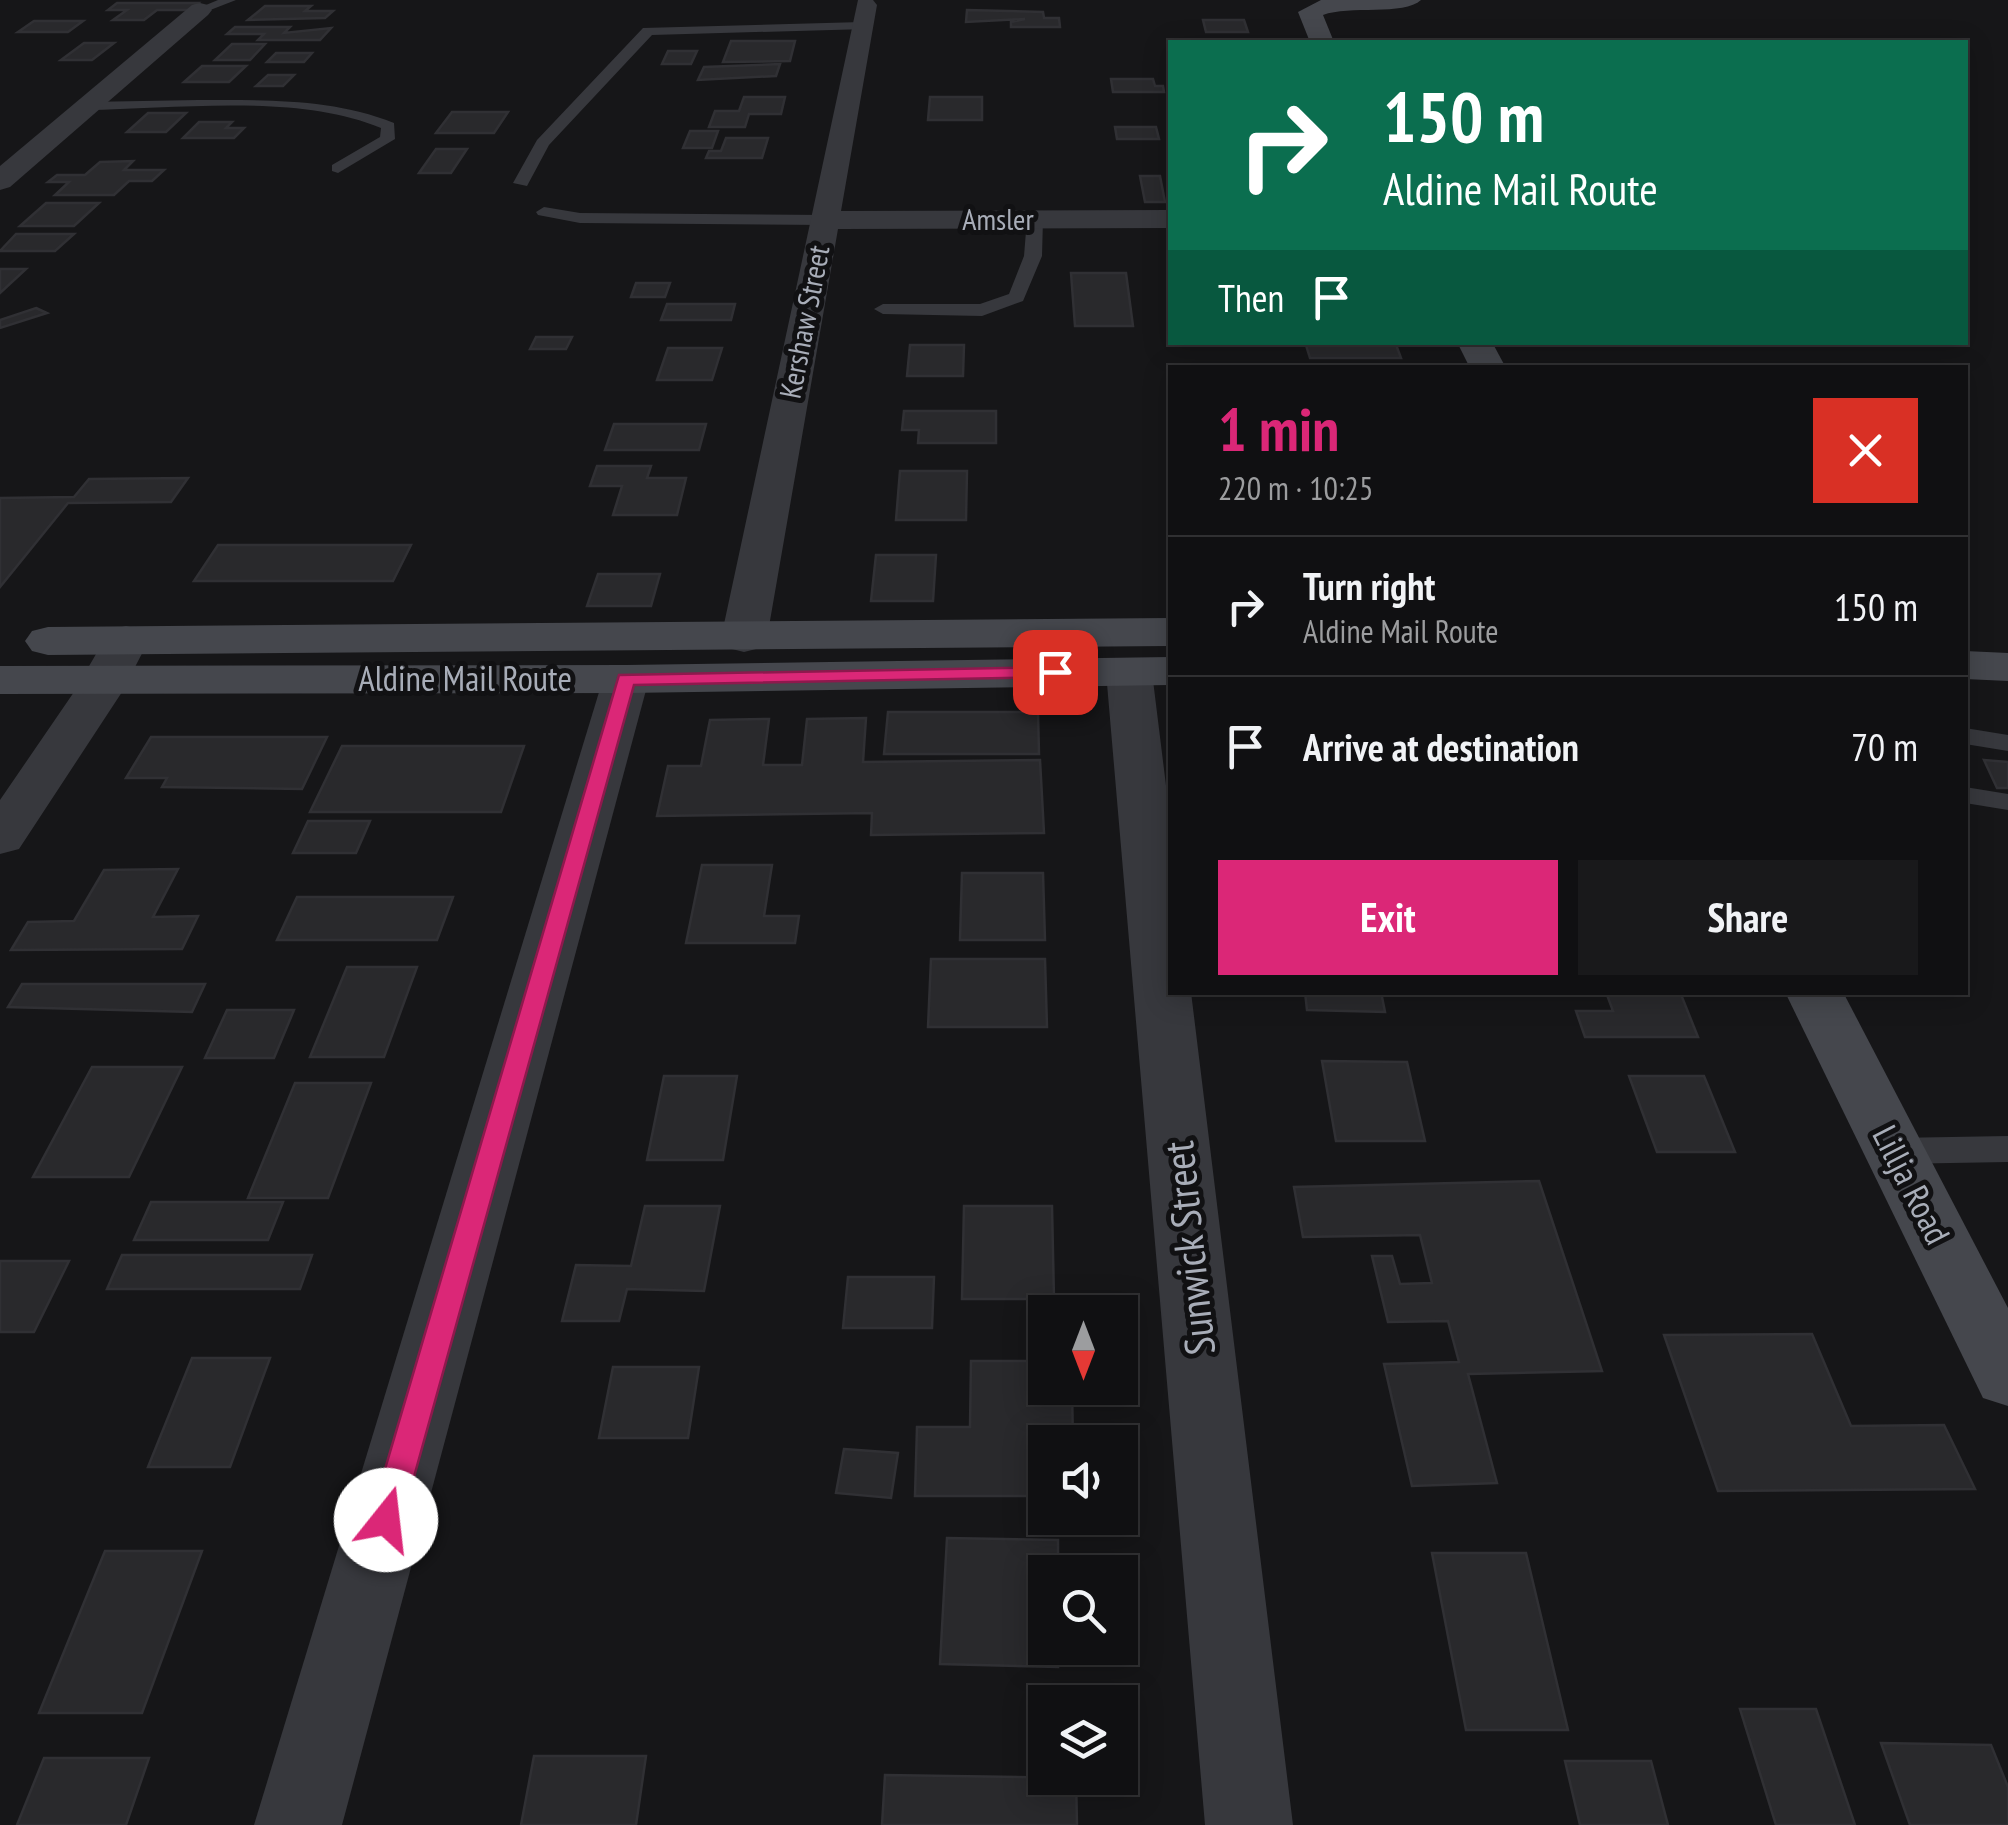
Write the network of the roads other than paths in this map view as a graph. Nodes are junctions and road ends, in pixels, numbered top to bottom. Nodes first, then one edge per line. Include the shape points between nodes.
1 (228, 0) edge
2 (1410, 0) edge
3 (1332, 2) edge
4 (200, 10) joint
5 (864, 16) joint
6 (1321, 40) edge
7 (86, 106) junction
8 (338, 168) dead end
9 (0, 181) edge
10 (521, 183) dead end
11 (544, 212) dead end
12 (1168, 219) edge
13 (825, 220) junction
14 (1035, 220) junction
15 (883, 310) dead end
16 (1968, 630) edge
17 (2008, 630) edge
18 (744, 638) junction
19 (0, 642) edge
20 (1156, 658) edge
21 (116, 660) junction
22 (1968, 665) edge
23 (2008, 667) edge
24 (626, 679) junction
25 (0, 680) edge
26 (1968, 736) edge
27 (2008, 743) edge
28 (1968, 796) edge
29 (2008, 802) edge
30 (1168, 809) edge
31 (0, 838) edge
32 (1183, 995) edge
33 (1816, 995) edge
34 (2008, 1149) edge
35 (1894, 1151) junction
36 (2008, 1377) edge
37 (298, 1825) edge
38 (1249, 1825) edge

1 - 4 lane
2 - 3 main road
3 - 6 main road via 1310,12
4 - 7 street
5 - 10 lane via 648,31 542,143
5 - 13 street, Kershaw Street
7 - 8 lane via 295,107 372,115 389,126 387,139
7 - 9 street
11 - 13 lane
12 - 14 street, Amsler
13 - 14 street, Amsler
13 - 18 street, Kershaw Street
14 - 15 lane via 1032,256 1017,297 982,310
16 - 17 main road
18 - 20 main road, Aldine Mail Route
18 - 21 main road, Aldine Mail Route
19 - 21 main road, Aldine Mail Route
20 - 24 main road, Aldine Mail Route
20 - 30 street, Sunwick Street
21 - 24 main road, Aldine Mail Route
21 - 25 main road, Aldine Mail Route
21 - 31 street
22 - 23 main road
24 - 37 street
26 - 27 lane
28 - 29 lane
32 - 38 street, Sunwick Street
33 - 35 main road, Lillja Road
34 - 35 lane
35 - 36 main road, Lillja Road

